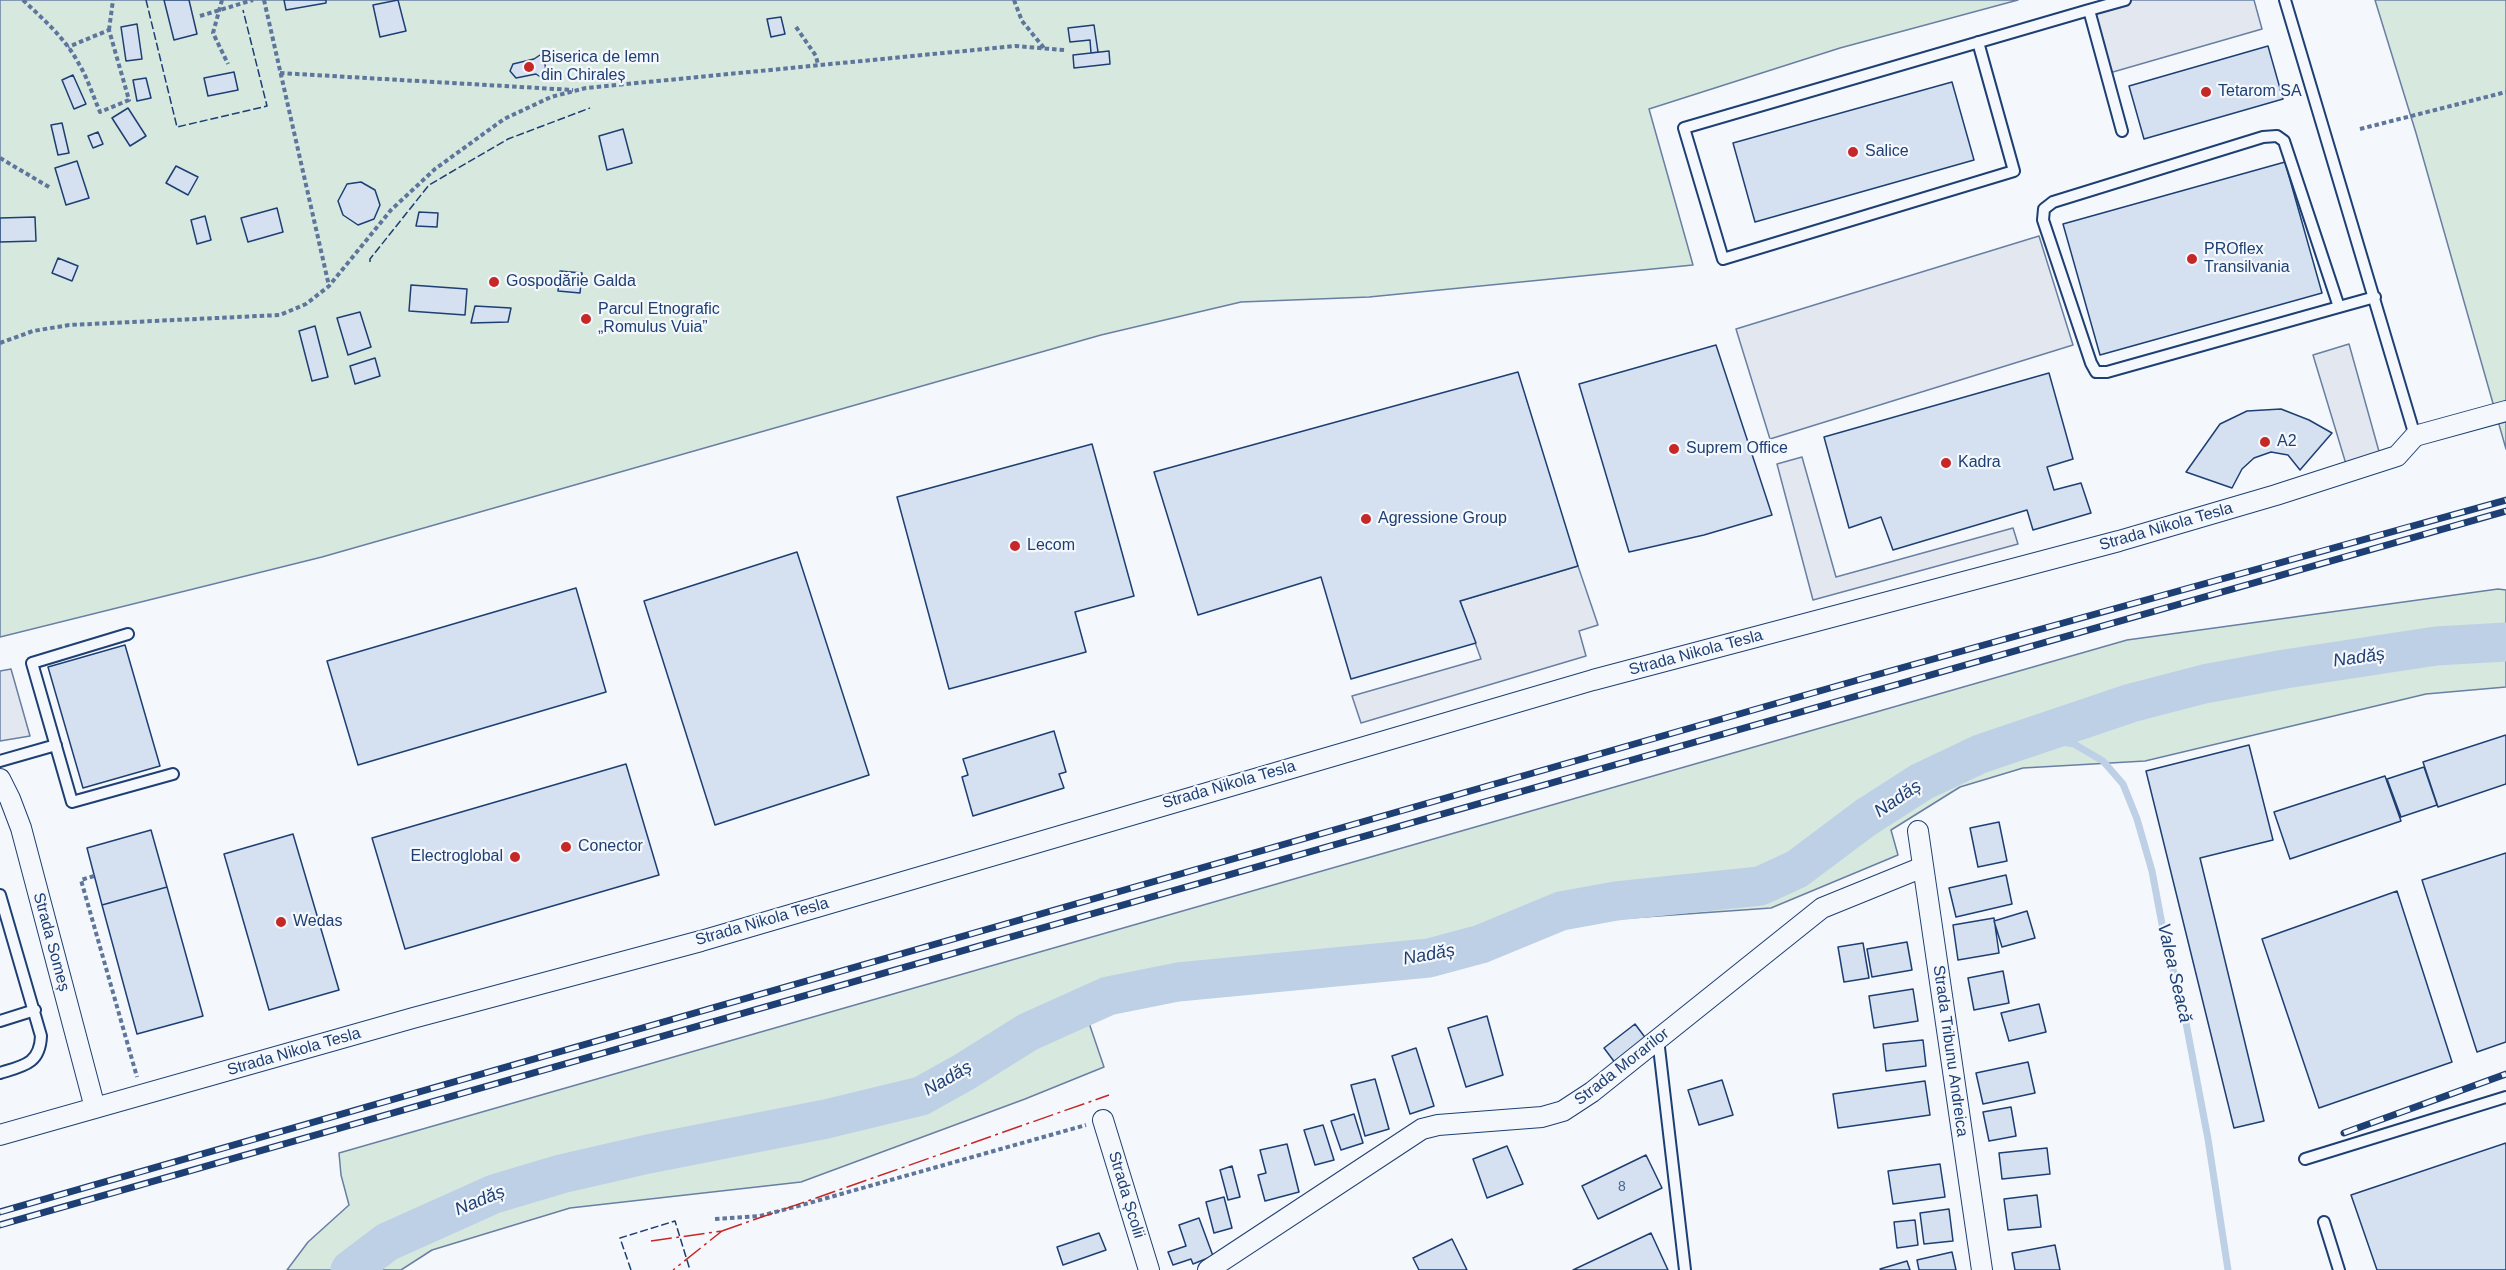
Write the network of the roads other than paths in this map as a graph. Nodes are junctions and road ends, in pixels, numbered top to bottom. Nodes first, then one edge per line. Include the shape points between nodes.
1 (2125, 0) edge
2 (2285, 0) edge
3 (2089, 10) junction
4 (1978, 42) junction
5 (2122, 131) dead end
6 (2375, 297) junction
7 (2339, 307) junction
8 (2506, 411) edge
9 (2415, 436) junction
10 (128, 634) dead end
11 (56, 745) junction
12 (0, 761) edge
13 (173, 774) dead end
14 (0, 779) edge
15 (1918, 831) dead end
16 (1923, 867) junction
17 (0, 895) edge
18 (34, 1010) junction
19 (0, 1021) edge
20 (1658, 1039) junction
21 (0, 1073) edge
22 (2506, 1097) edge
23 (95, 1108) junction
24 (1102, 1120) road end
25 (0, 1135) edge
26 (2305, 1159) dead end
27 (2324, 1222) dead end
28 (1149, 1270) edge
29 (1208, 1270) edge
30 (1685, 1270) edge
31 (1982, 1270) edge
32 (2339, 1270) edge

1 - 3 lane
2 - 6 lane
3 - 4 lane
3 - 5 lane
4 - 4 lane via 1684,128 1723,259 2014,171
6 - 7 lane
6 - 9 lane
7 - 7 lane via 2096,372 2043,220 2044,210 2053,202 2277,136 2284,141
8 - 9 street
9 - 23 street, Strada Nikola Tesla via 2397,456 2119,541 1582,683 701,941
10 - 11 lane via 32,663
11 - 12 lane
11 - 13 lane via 72,801
14 - 23 street, Strada Someș via 21,828
15 - 16 street, Strada Tribunu Andreica
16 - 20 street, Strada Morarilor via 1822,908
16 - 31 street, Strada Tribunu Andreica
17 - 18 lane
18 - 19 lane
18 - 21 lane via 41,1036 37,1056
20 - 29 street, Strada Morarilor via 1563,1111 1542,1117 1422,1129
20 - 30 lane
22 - 26 lane
23 - 25 street, Strada Nikola Tesla
24 - 28 street, Strada Școlii
27 - 32 lane

